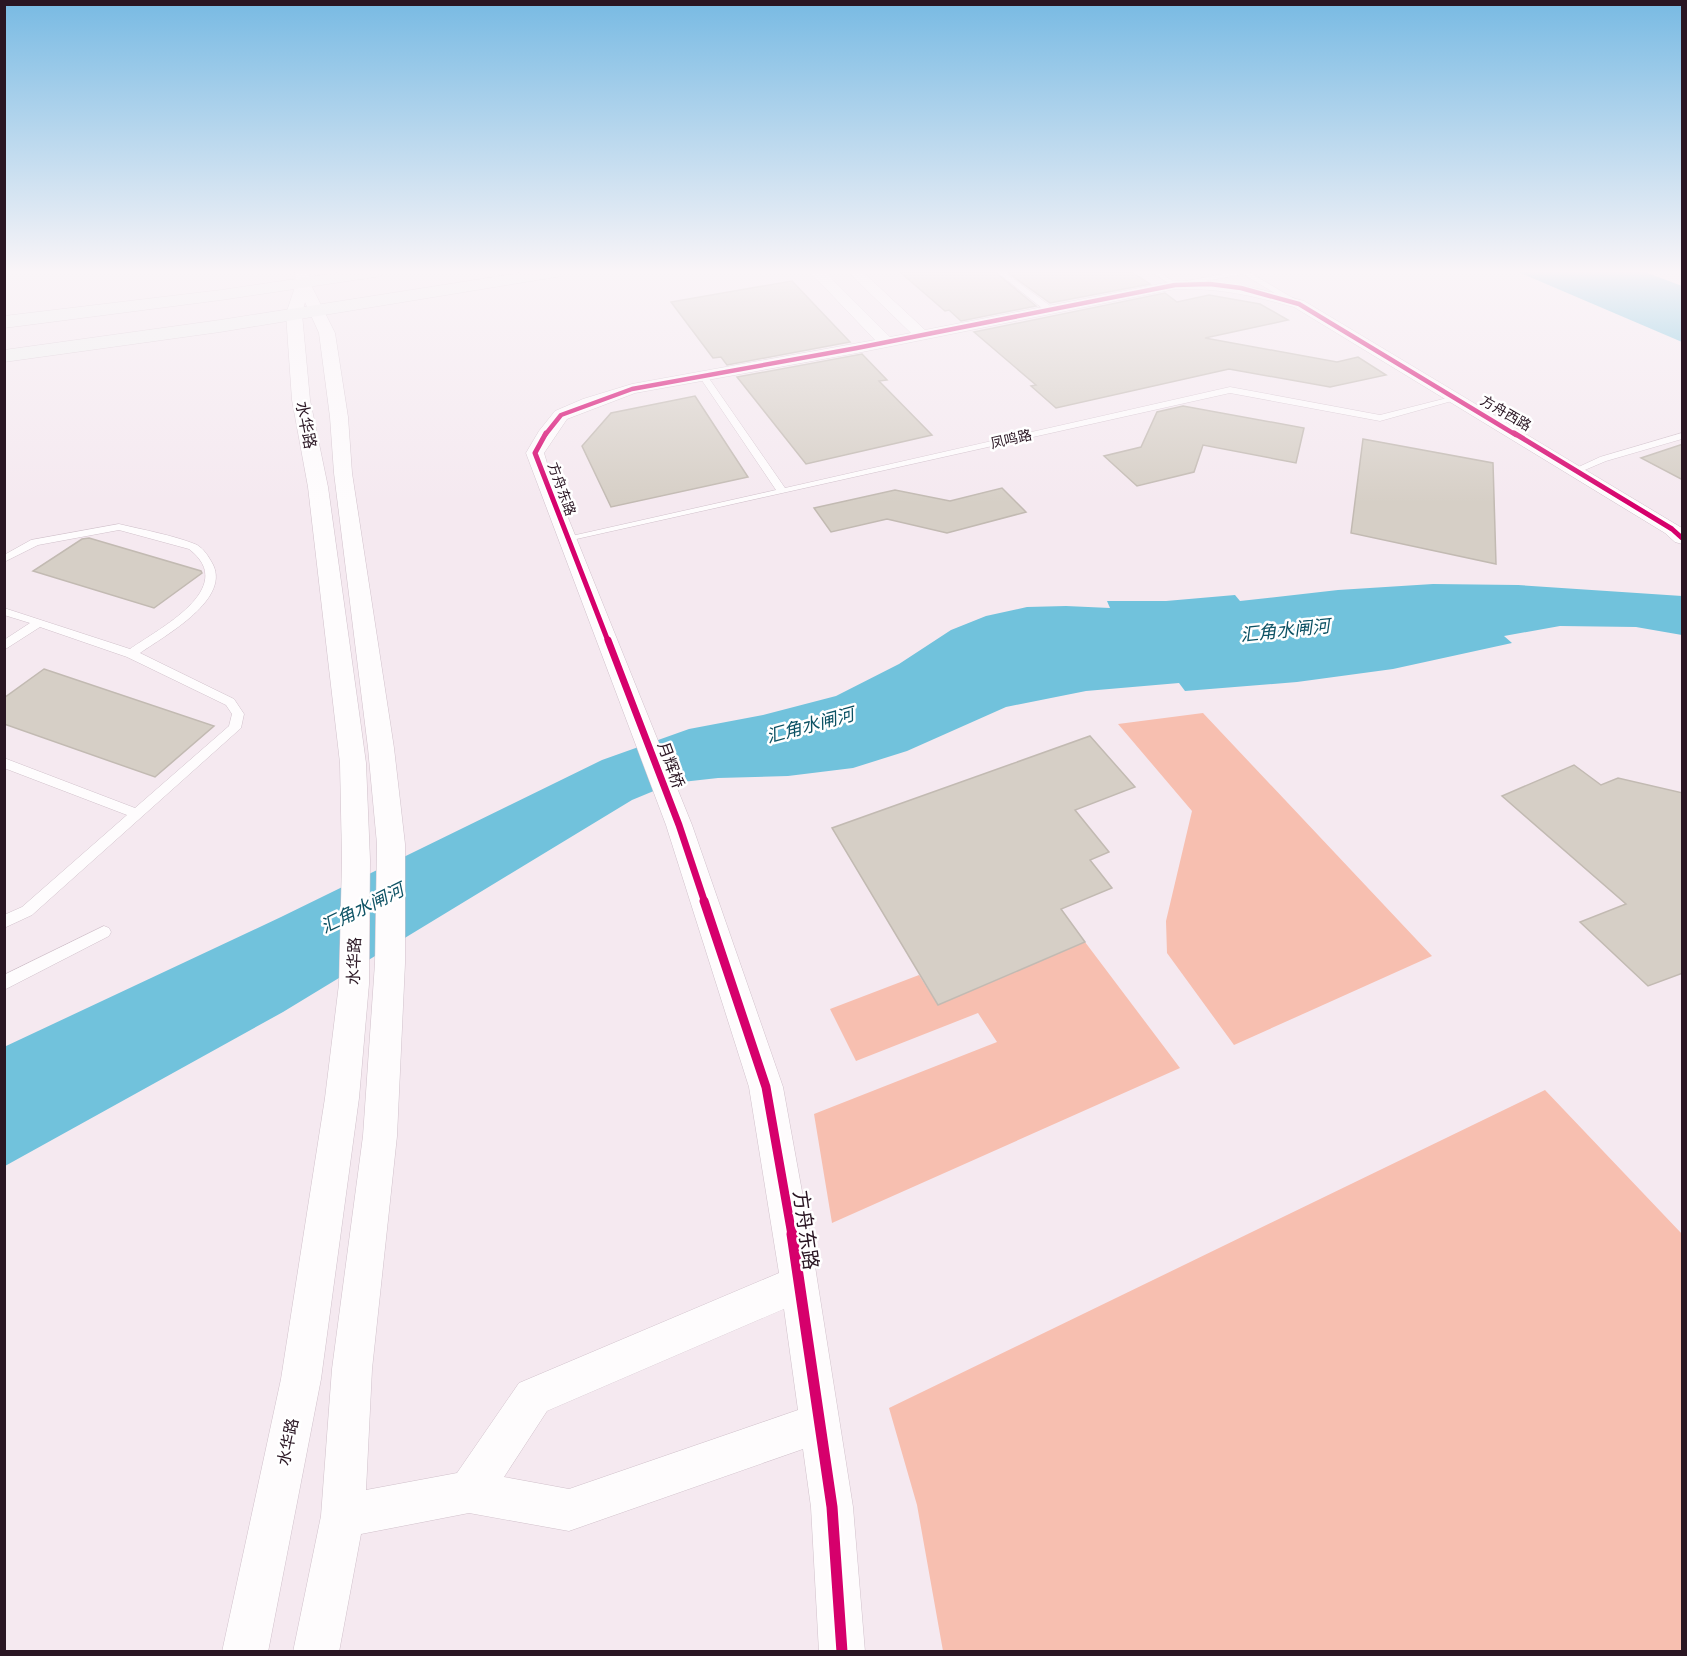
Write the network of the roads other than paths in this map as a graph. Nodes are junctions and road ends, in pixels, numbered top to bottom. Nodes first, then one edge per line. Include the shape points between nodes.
1 (52, 349) edge
2 (297, 349) edge
3 (329, 349) edge
4 (847, 349) edge
5 (1373, 349) edge
6 (4, 356) edge
7 (703, 376) junction
8 (1455, 399) junction
9 (1683, 436) edge
10 (1577, 470) junction
11 (782, 491) junction
12 (1683, 538) edge
13 (567, 540) junction
14 (4, 559) edge
15 (4, 611) edge
16 (38, 623) junction
17 (4, 646) edge
18 (131, 654) junction
19 (637, 713) joint
20 (4, 763) edge
21 (137, 814) junction
22 (679, 825) joint
23 (4, 922) edge
24 (104, 932) dead end
25 (4, 983) edge
26 (797, 1284) junction
27 (819, 1423) junction
28 (469, 1492) junction
29 (344, 1516) junction
30 (245, 1652) edge
31 (316, 1652) edge
32 (842, 1652) edge

1 - 6 main road
2 - 30 street, 水华路 via 353,763 354,984 342,1098 301,1379
3 - 29 street, 水华路 via 391,844 390,963 380,1136 352,1369
4 - 7 street, 方舟西路
5 - 8 street, 方舟西路
7 - 11 lane
7 - 13 street, 方舟东路 via 632,389 561,415 535,453
8 - 10 street, 方舟西路
8 - 11 lane, 凤鸣路 via 1380,418 1230,390
9 - 10 lane
10 - 12 street, 方舟西路
11 - 13 lane, 凤鸣路
13 - 19 street, 方舟东路
14 - 18 lane via 45,539 118,527 200,551 213,580 210,588 193,608
15 - 16 lane
16 - 17 lane
16 - 18 lane
18 - 21 lane via 230,702 238,714 235,728
19 - 22 street, 月辉桥
20 - 21 lane
21 - 23 lane via 27,911
22 - 26 street, 方舟东路 via 766,1088
24 - 25 lane
26 - 27 street, 方舟东路
26 - 28 street via 533,1397
27 - 28 street via 569,1510
27 - 32 street, 方舟东路 via 832,1507
28 - 29 street
29 - 31 street, 水华路

